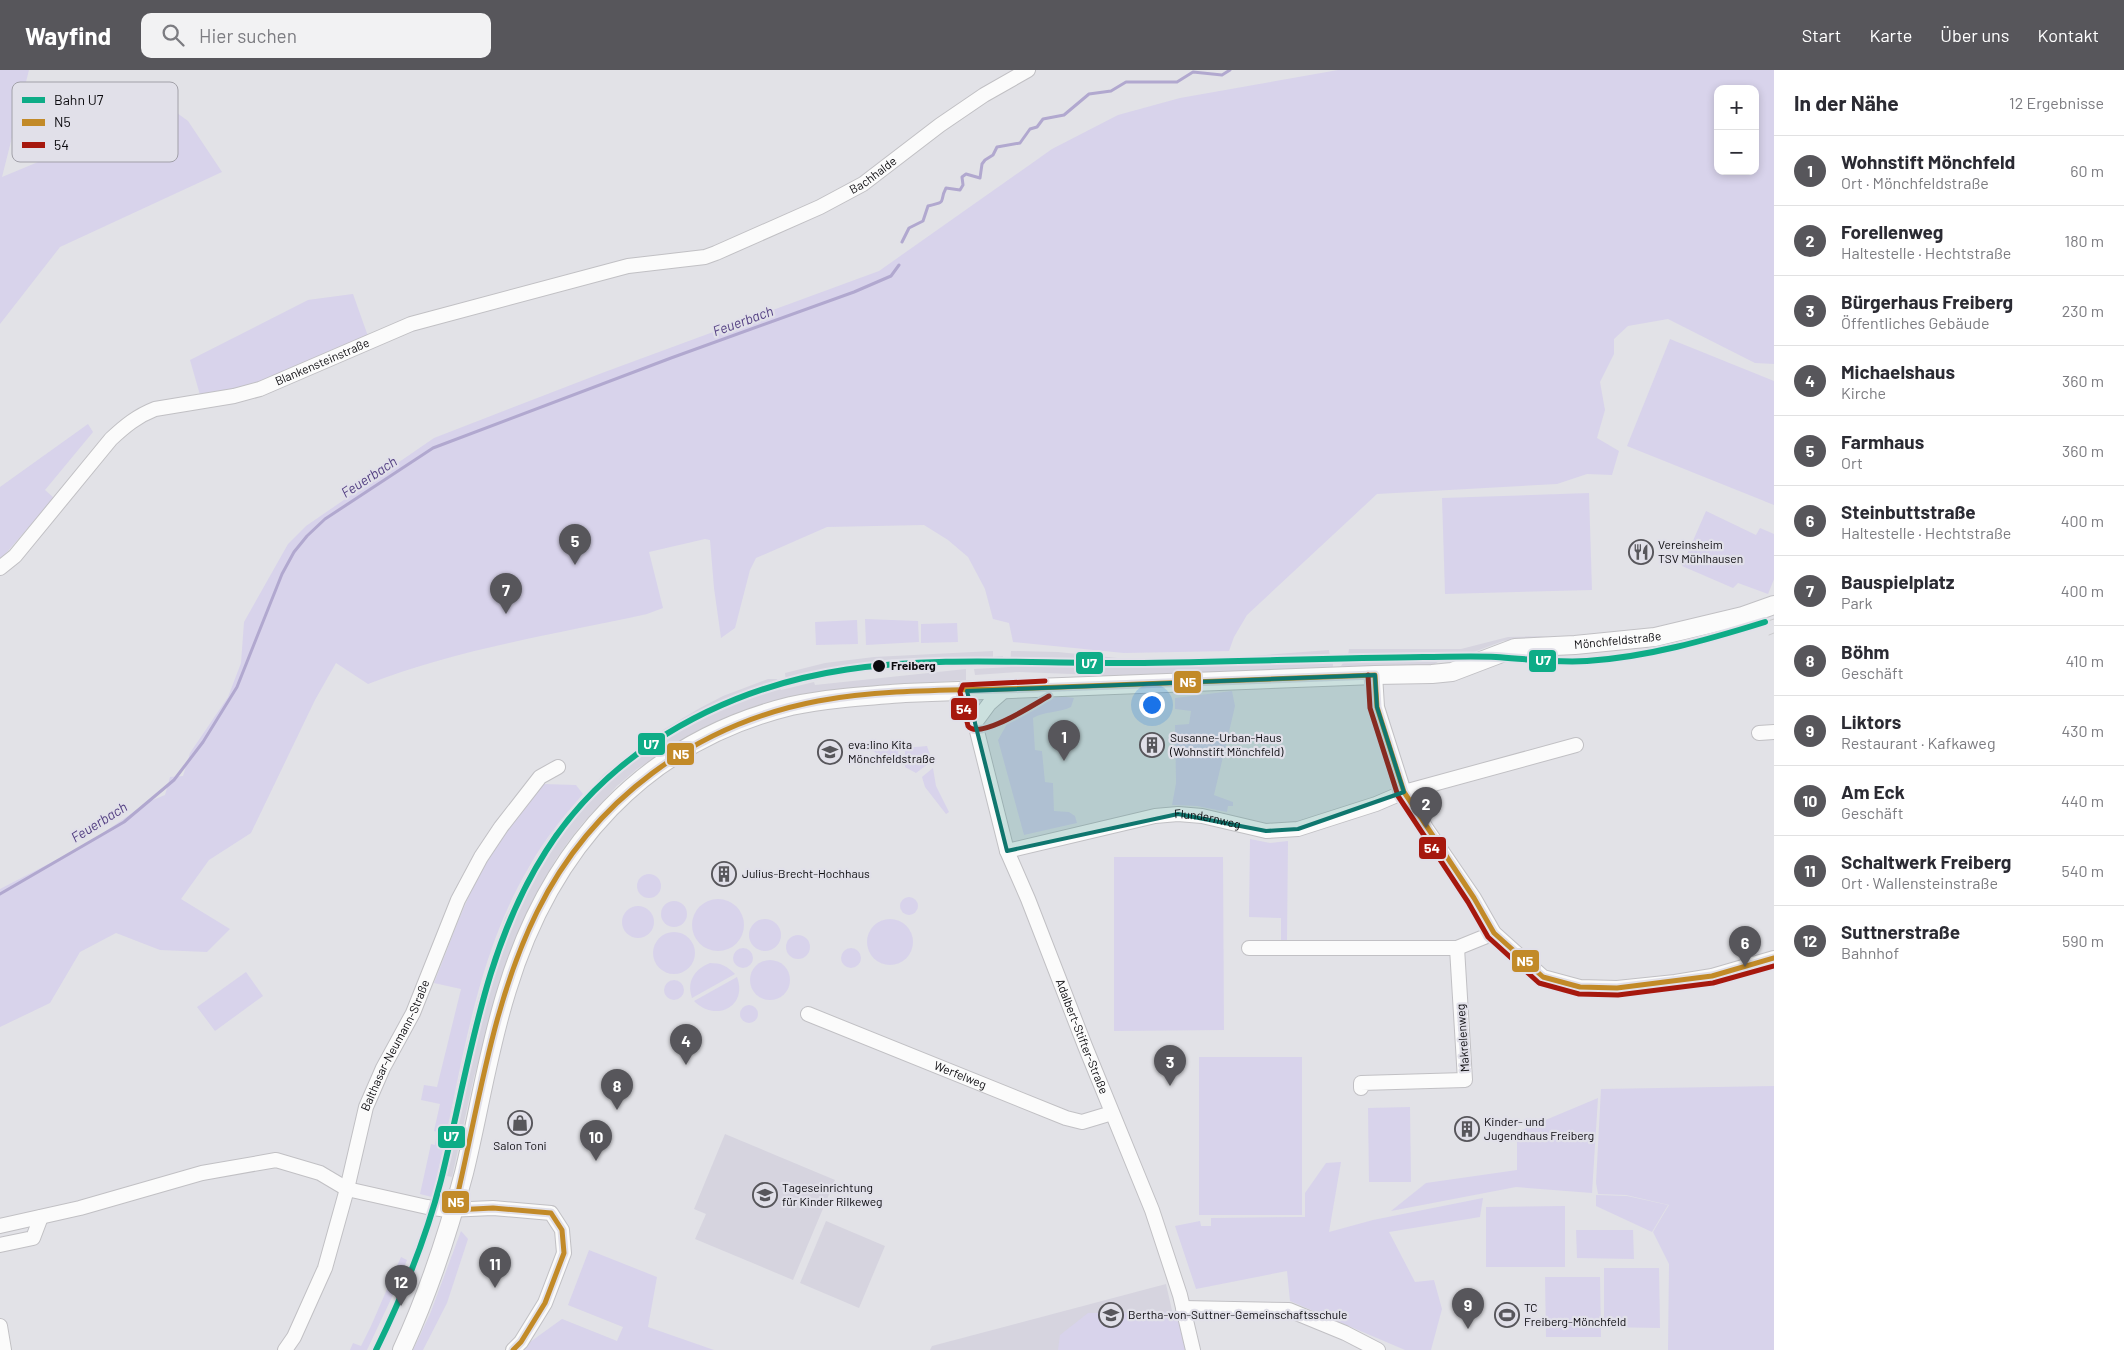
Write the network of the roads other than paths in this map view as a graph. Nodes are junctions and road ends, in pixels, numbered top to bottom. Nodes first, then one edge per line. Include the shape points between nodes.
1 (1028, 70) edge
2 (705, 257) joint
3 (0, 568) edge
4 (1774, 605) edge
5 (1375, 675) junction
6 (1005, 690) junction
7 (967, 691) junction
8 (975, 723) junction
9 (1774, 732) edge
10 (1759, 733) dead end
11 (1576, 745) dead end
12 (558, 767) dead end
13 (1404, 792) junction
14 (1007, 852) junction
15 (1494, 933) junction
16 (1249, 948) dead end
17 (1456, 948) junction
18 (1774, 958) edge
19 (808, 1014) dead end
20 (1361, 1088) dead end
21 (1112, 1113) junction
22 (347, 1189) junction
23 (454, 1210) junction
24 (41, 1217) junction
25 (0, 1226) edge
26 (0, 1245) edge
27 (1182, 1301) junction
28 (0, 1326) edge
29 (4, 1350) edge
30 (285, 1350) edge
31 (402, 1350) edge
32 (513, 1350) edge
33 (1192, 1350) edge
34 (1378, 1350) edge

1 - 2 street, Bachhalde via 940,125 863,184 820,207
2 - 3 street, Blankensteinstraße via 628,266 411,324 260,389 143,414 111,439 15,556
4 - 5 main road, Mönchfeldstraße via 1743,616 1655,637 1515,648 1452,672
5 - 6 main road, Mönchfeldstraße
5 - 13 street via 1377,707
6 - 7 main road, Mönchfeldstraße
6 - 8 street via 988,704
7 - 8 street, Adalbert-Stifter-Straße
7 - 23 main road, Mönchfeldstraße via 843,698 769,712 712,734 684,749 619,798 594,824 563,865 526,936 506,990
8 - 14 street, Adalbert-Stifter-Straße
9 - 10 street
11 - 13 street, Flundernweg
12 - 22 street, Balthasar-Neumann-Straße via 540,777 500,827 458,900 413,1013 366,1107
13 - 14 street, Flundernweg via 1298,829 1266,831 1202,816 1178,814 1155,816
13 - 15 street
14 - 21 street, Adalbert-Stifter-Straße
15 - 17 street
15 - 18 street via 1543,977 1580,987 1617,988 1675,982 1717,975
16 - 17 street
17 - 20 street, Makrelenweg via 1465,1080 1361,1083
19 - 21 street, Werfelweg via 1066,1118 1082,1122
21 - 27 street, Adalbert-Stifter-Straße via 1152,1210
22 - 23 street
22 - 24 street via 320,1173 276,1160 202,1173
22 - 30 street, Balthasar-Neumann-Straße via 325,1268
23 - 31 main road, Mönchfeldstraße
23 - 32 street via 493,1208 551,1213 562,1230 564,1253 545,1303
24 - 25 street
24 - 26 street via 33,1238
27 - 33 street, Adalbert-Stifter-Straße
27 - 34 street via 1289,1310
28 - 29 street

